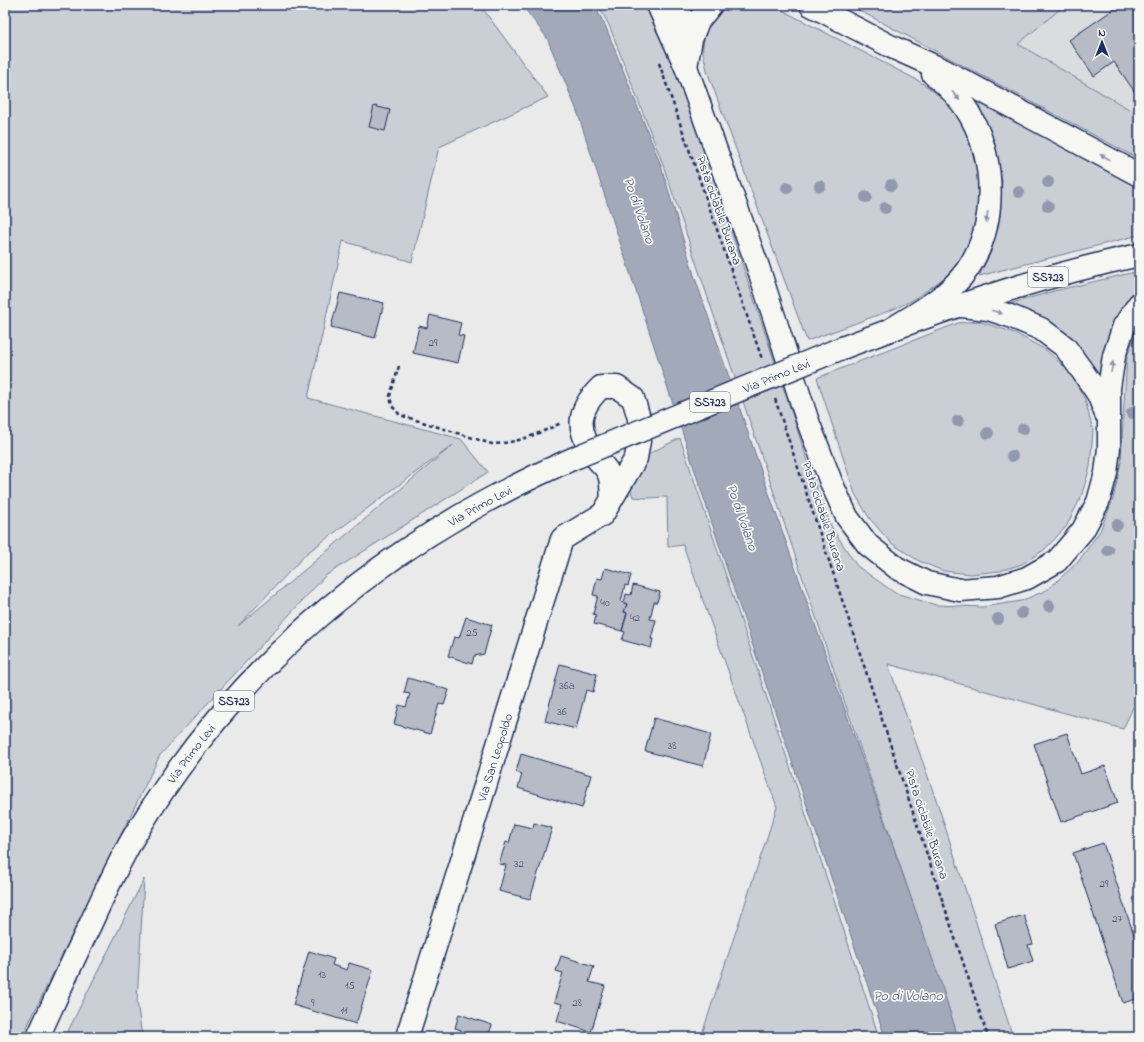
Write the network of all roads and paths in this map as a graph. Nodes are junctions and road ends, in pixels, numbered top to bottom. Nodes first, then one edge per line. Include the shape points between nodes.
1 (658, 5) edge
2 (680, 5) edge
3 (711, 5) edge
4 (810, 5) edge
5 (892, 47) junction
6 (656, 57) dead end
7 (686, 67) junction
8 (1139, 175) edge
9 (1139, 255) edge
10 (1139, 304) edge
11 (959, 305) junction
12 (890, 330) junction
13 (762, 361) dead end
14 (399, 366) dead end
15 (775, 398) dead end
16 (582, 415) junction
17 (1109, 420) junction
18 (612, 499) junction
19 (38, 1037) edge
20 (407, 1037) edge
21 (988, 1037) edge

1 - 7 main road
2 - 7 main road
3 - 7 main road via 698,21 691,39
4 - 5 main road
8 -> 5 main road via 943,70
5 -> 12 main road via 934,75 956,95 971,116 983,144 989,170 990,196 986,225 979,247 967,270 952,288
6 - 13 path, Pista ciclabile Burana
7 - 17 main road via 758,267 807,419 847,517 868,545 896,568 927,583 960,590 998,587 1027,578 1057,561 1083,530 1098,502 1106,473
9 - 11 main road, Via Primo Levi / SS723 via 1036,280
17 -> 10 main road via 1109,388 1114,356 1124,326
11 - 12 main road, Via Primo Levi / SS723
11 -> 17 main road via 988,309 1010,316 1041,330 1065,347 1098,394
12 - 19 main road, Via Primo Levi / SS723, bridge via 579,456 529,479 434,531 347,592 275,656 215,722 171,778 134,835 107,887
14 - 16 path via 390,396 392,406 400,415 492,444 526,439
15 - 21 path, Pista ciclabile Burana
16 - 18 main road via 581,423 587,445 609,474
16 - 18 main road, Via San Leopoldo via 592,396 601,387 617,387 633,398 639,418 636,458
18 - 20 main road, Via San Leopoldo via 603,514 562,539

